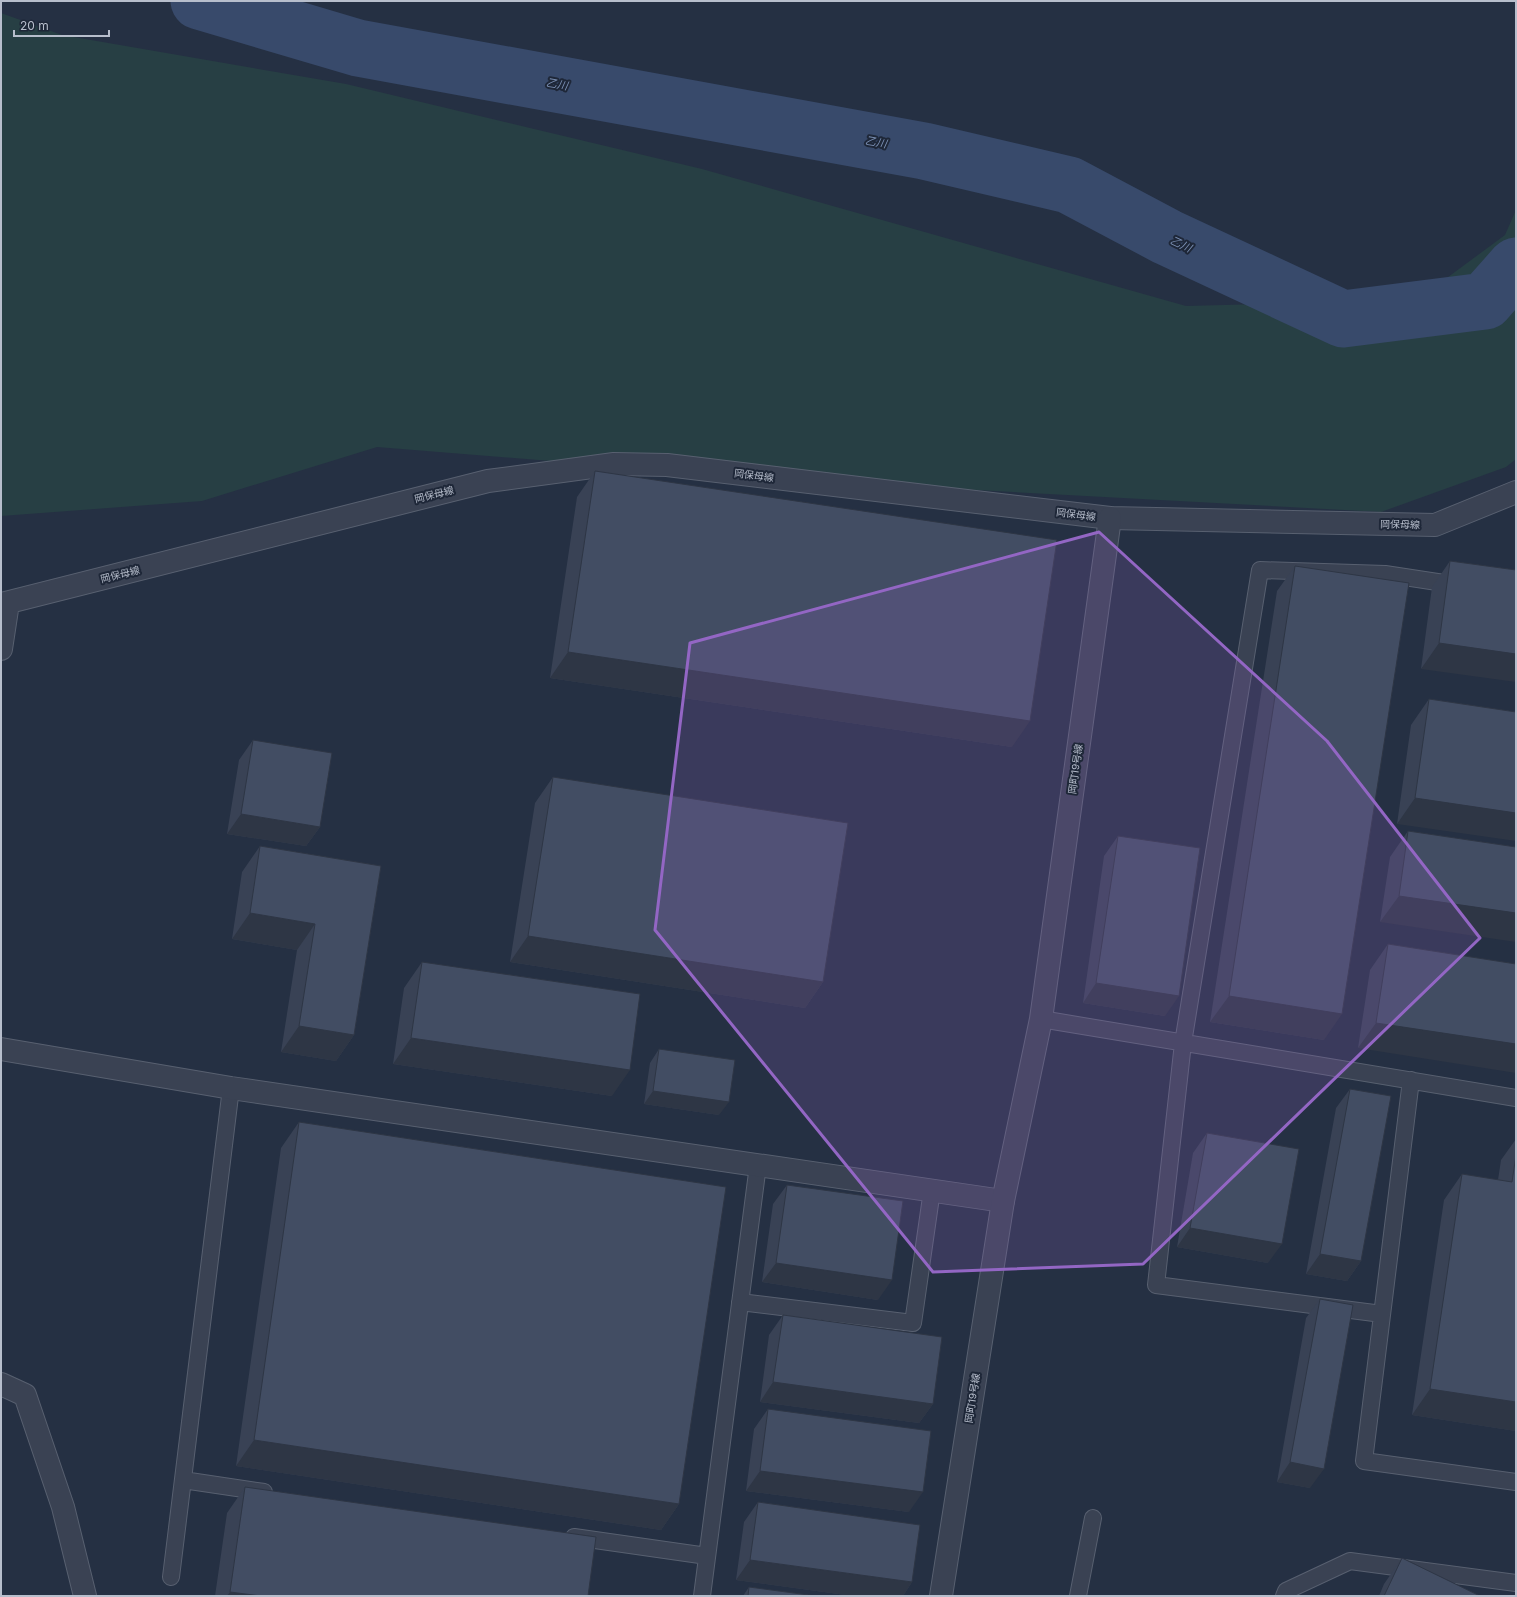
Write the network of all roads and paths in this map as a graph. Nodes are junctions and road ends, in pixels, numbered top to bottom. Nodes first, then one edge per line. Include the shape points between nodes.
1 (1516, 492) edge
2 (1110, 518) junction
3 (1470, 587) edge
4 (4, 604) edge
5 (1, 649) edge
6 (1041, 1019) junction
7 (1183, 1043) junction
8 (1, 1049) edge
9 (1411, 1080) junction
10 (232, 1088) junction
11 (1516, 1098) edge
12 (758, 1165) junction
13 (932, 1190) junction
14 (1003, 1200) junction
15 (740, 1302) junction
16 (1382, 1314) junction
17 (1, 1384) edge
18 (183, 1480) junction
19 (1516, 1482) edge
20 (277, 1494) edge
21 (1093, 1518) dead end
22 (559, 1534) edge
23 (707, 1556) junction
24 (171, 1577) dead end
25 (1516, 1583) edge
26 (85, 1596) edge
27 (702, 1596) edge
28 (941, 1596) edge
29 (1078, 1596) edge
30 (1284, 1596) edge

1 - 2 street, 岡保母線 via 1435,525
2 - 4 street, 岡保母線 via 667,465 614,464 488,481
2 - 6 street, 岡町19号線
3 - 7 lane via 1385,574 1260,570
4 - 5 street
6 - 7 lane
6 - 14 street, 岡町19号線
7 - 9 lane
7 - 16 lane via 1156,1285
8 - 10 street
9 - 11 lane
9 - 16 lane
10 - 12 street
10 - 18 lane
12 - 13 street
12 - 15 lane
13 - 14 street
13 - 15 lane via 913,1323
14 - 28 street, 岡町19号線
15 - 23 lane
16 - 19 lane via 1364,1461
17 - 26 street via 25,1395 63,1507
18 - 20 lane
18 - 24 lane
21 - 29 lane
22 - 23 lane
23 - 27 lane
25 - 30 lane via 1350,1561 1286,1591

